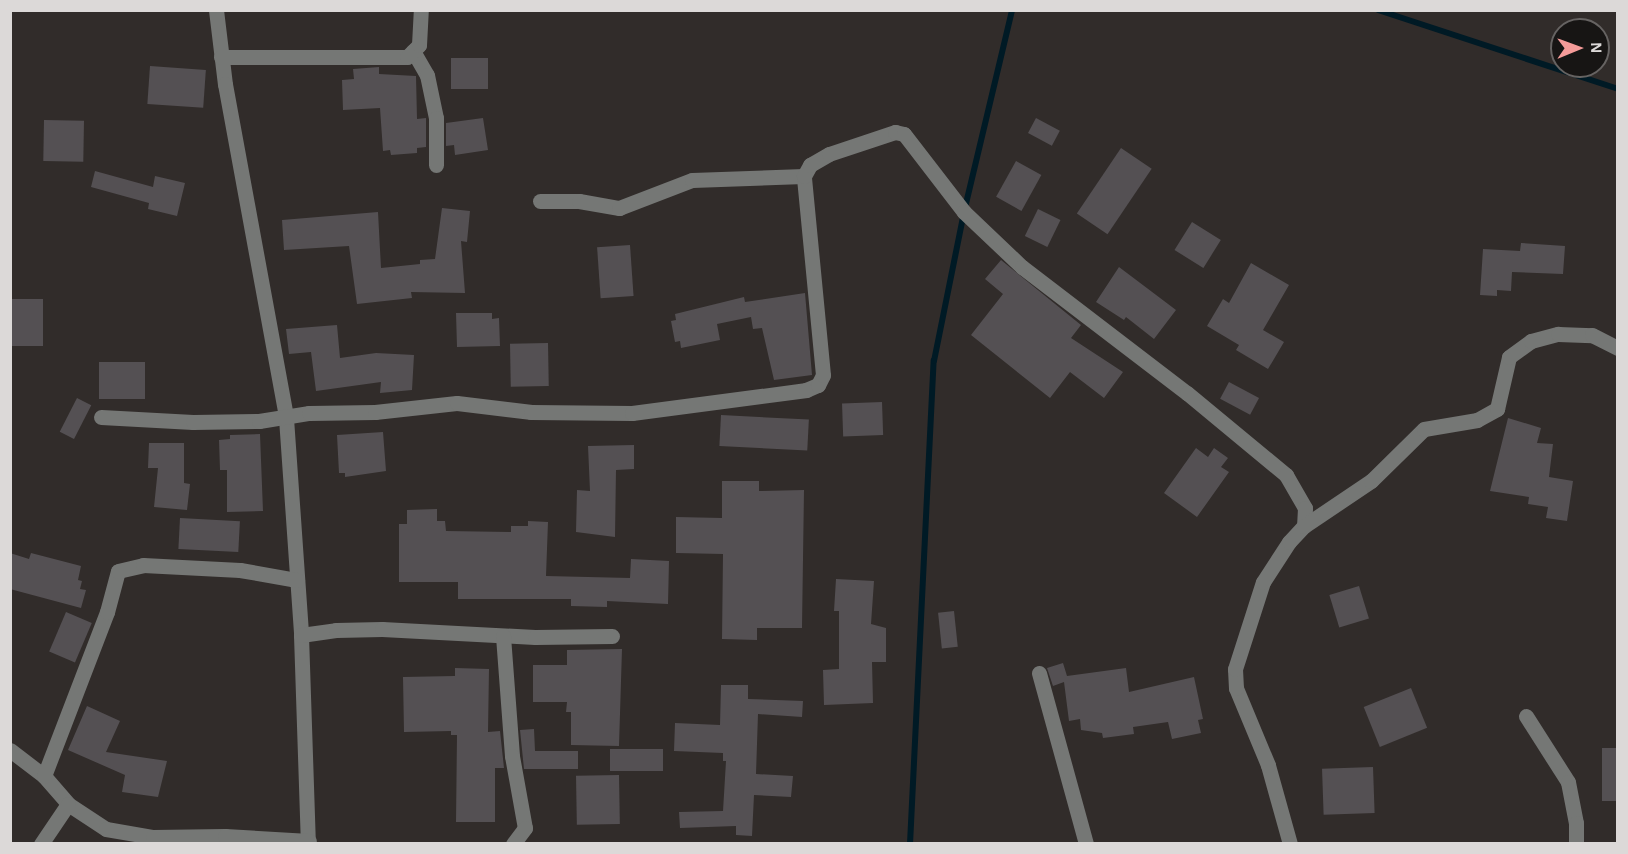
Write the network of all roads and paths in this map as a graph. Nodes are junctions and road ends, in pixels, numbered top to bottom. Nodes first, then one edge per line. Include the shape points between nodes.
1 (216, 10) edge
2 (421, 10) edge
3 (413, 51) junction
4 (221, 57) junction
5 (436, 165) dead end
6 (804, 176) junction
7 (540, 201) dead end
8 (1617, 348) edge
9 (101, 417) dead end
10 (286, 418) junction
11 (1304, 526) junction
12 (297, 580) junction
13 (301, 635) junction
14 (503, 636) junction
15 (612, 636) dead end
16 (1039, 673) dead end
17 (1526, 716) dead end
18 (10, 750) edge
19 (44, 776) junction
20 (68, 804) junction
21 (308, 842) edge
22 (41, 843) edge
23 (513, 843) edge
24 (1086, 843) edge
25 (1290, 843) edge
26 (1576, 843) edge

1 - 4 street
2 - 3 street via 419,45
3 - 4 street via 408,57 386,58
3 - 5 street via 427,75 436,118
4 - 10 street
6 - 7 street via 692,180 619,208 579,201
6 - 10 street via 823,375 818,385 711,405 632,413 531,412 457,403 375,412 333,410
6 - 11 street via 810,165 829,154 867,139 895,132 904,134 964,212 1022,267 1187,393 1286,475 1305,508
8 - 11 street via 1592,335 1558,334 1531,341 1509,357 1497,409 1477,420 1424,429 1371,481
9 - 10 street via 193,422
10 - 12 street
11 - 25 street via 1263,582 1235,669 1236,688 1268,765
12 - 13 street
12 - 19 street via 240,570 143,565 118,571 107,612
13 - 14 street via 382,629
13 - 21 street
14 - 15 street
14 - 23 street via 516,794 525,828
16 - 24 street
17 - 26 street via 1568,782
18 - 19 street
19 - 20 street
20 - 21 street via 106,829 128,835
20 - 22 street

